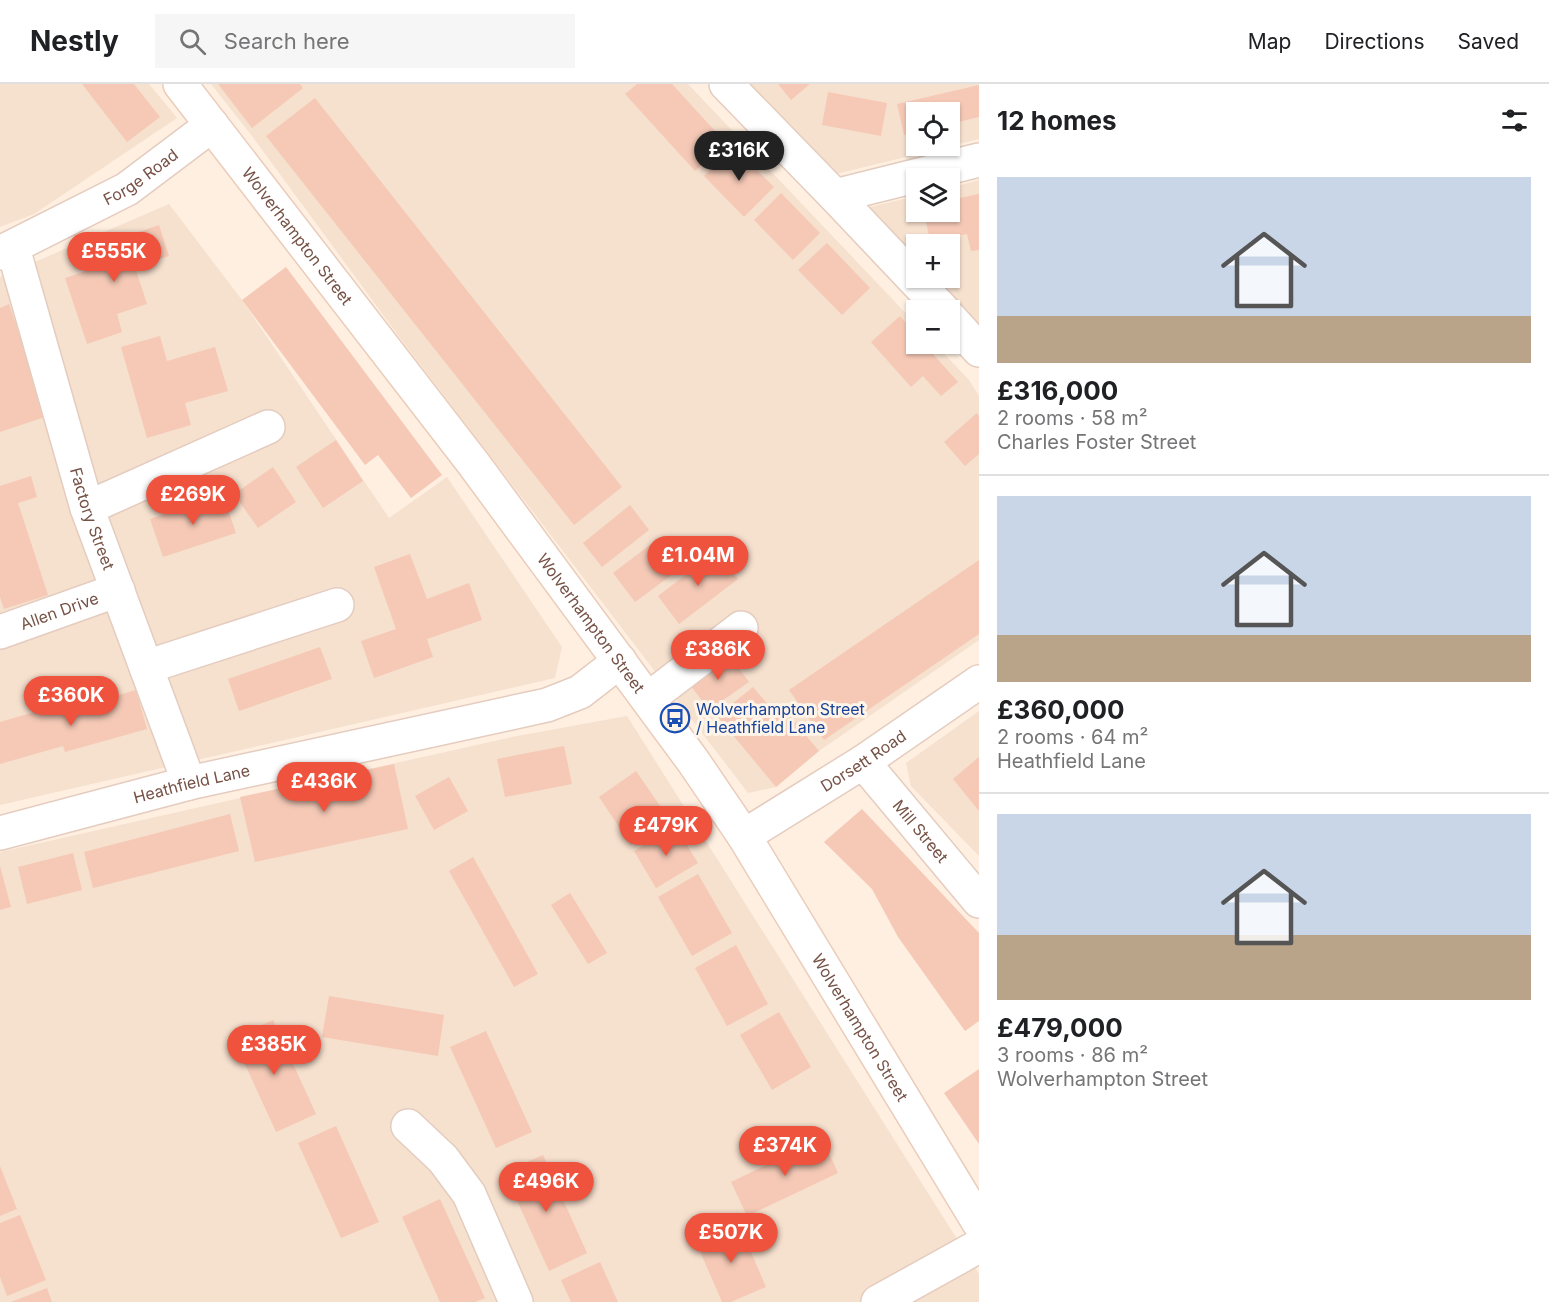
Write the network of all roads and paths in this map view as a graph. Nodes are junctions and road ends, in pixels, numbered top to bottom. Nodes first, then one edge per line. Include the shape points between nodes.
1 (180, 84) edge
2 (726, 84) edge
3 (212, 125) junction
4 (979, 160) edge
5 (835, 196) junction
6 (7, 251) edge
7 (934, 300) edge
8 (960, 329) edge
9 (979, 350) edge
10 (268, 427) dead end
11 (87, 508) junction
12 (117, 590) junction
13 (337, 605) dead end
14 (741, 628) dead end
15 (0, 632) edge
16 (620, 661) junction
17 (146, 667) junction
18 (979, 682) edge
19 (648, 699) junction
20 (863, 762) junction
21 (189, 783) junction
22 (0, 833) edge
23 (744, 836) junction
24 (979, 901) edge
25 (408, 1126) dead end
26 (979, 1223) edge
27 (979, 1246) edge
28 (516, 1302) edge
29 (878, 1302) edge

1 - 3 street, Wolverhampton Street
2 - 5 street
3 - 6 street, Forge Road via 127,189
3 - 16 street, Wolverhampton Street
4 - 5 street
5 - 7 street
6 - 11 street, Factory Street
8 - 9 street
10 - 11 street
11 - 12 street, Factory Street
12 - 15 street, Allen Drive
12 - 17 street, Factory Street
13 - 17 street
14 - 19 street
16 - 19 street, Wolverhampton Street
16 - 21 street, Heathfield Lane via 580,692 547,705
17 - 21 street, Factory Street
18 - 20 street, Dorsett Road
19 - 23 street, Wolverhampton Street
20 - 23 street, Dorsett Road
20 - 24 street, Mill Street
21 - 22 street, Heathfield Lane
23 - 26 street, Wolverhampton Street
25 - 28 street via 443,1159 469,1194
27 - 29 street

